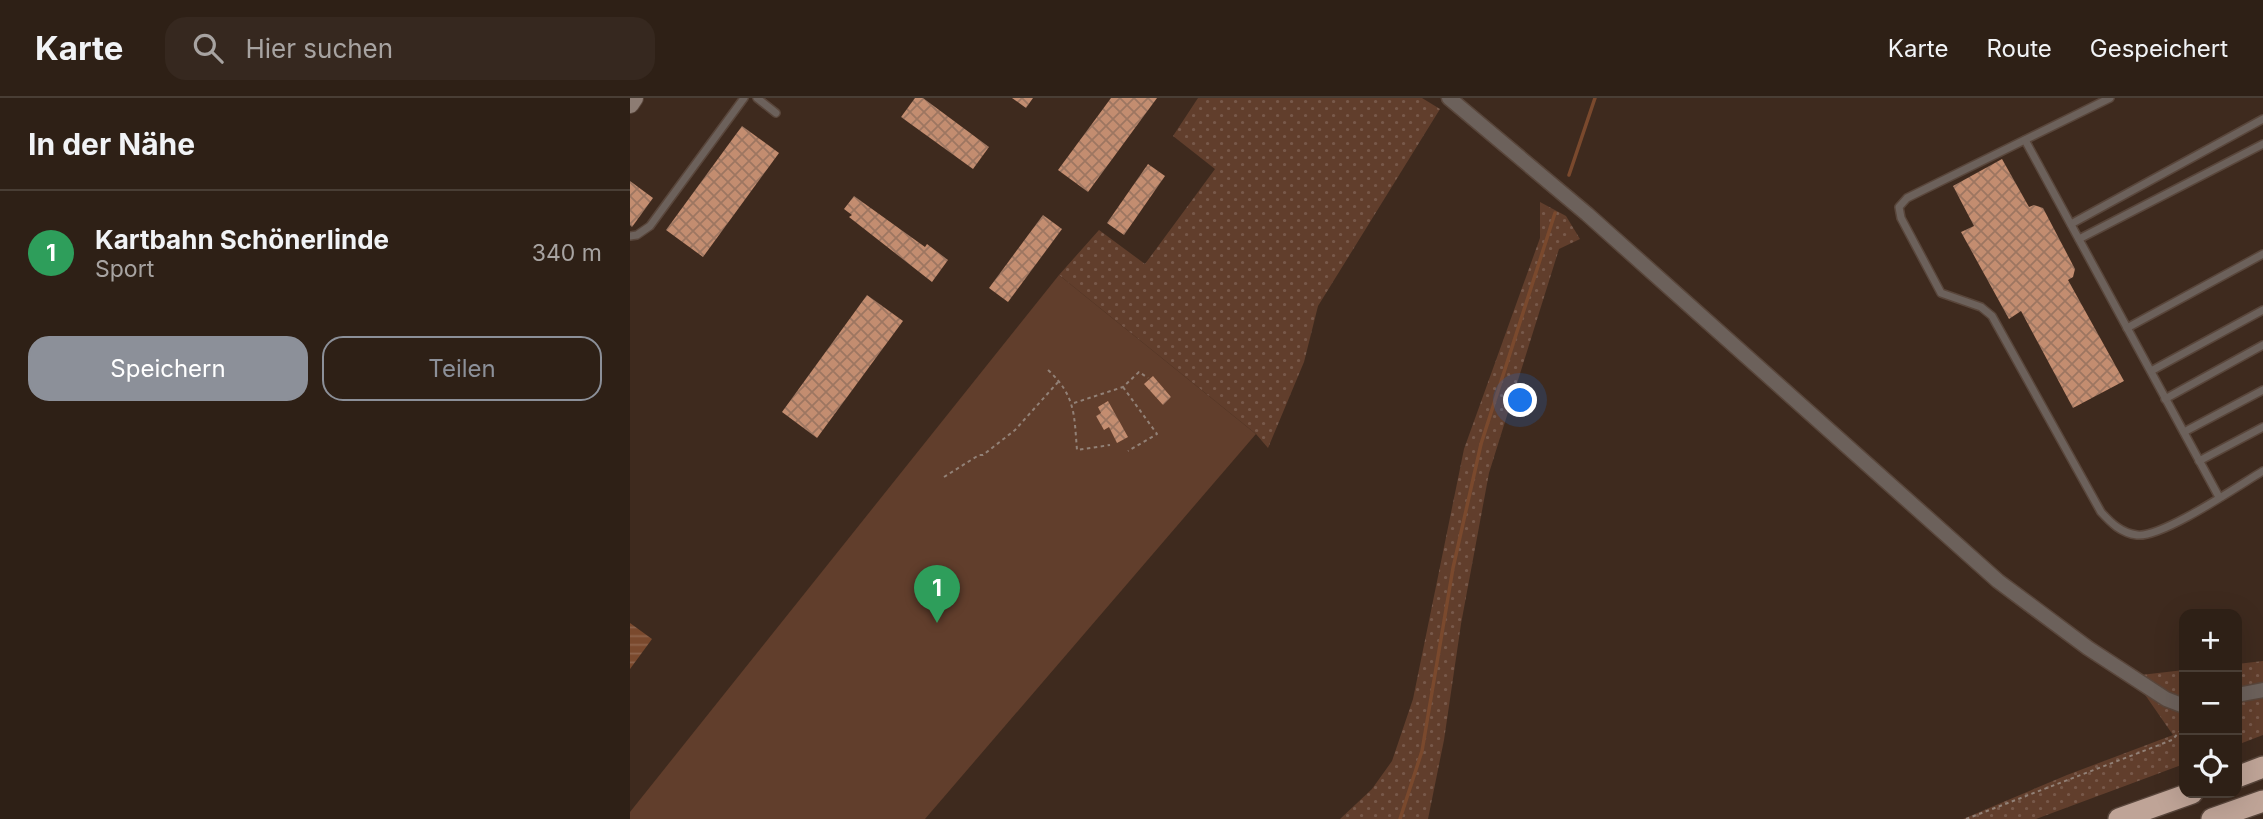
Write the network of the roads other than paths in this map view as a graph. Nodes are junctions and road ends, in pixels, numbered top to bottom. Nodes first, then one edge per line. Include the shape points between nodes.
1 (634, 98) edge
2 (744, 98) edge
3 (757, 98) edge
4 (1449, 98) edge
5 (2110, 98) edge
6 (630, 104) edge
7 (776, 113) dead end
8 (2263, 119) edge
9 (2025, 140) junction
10 (2263, 144) edge
11 (2071, 224) junction
12 (630, 236) edge
13 (2079, 239) junction
14 (2263, 254) edge
15 (2263, 310) edge
16 (2127, 328) junction
17 (2263, 345) edge
18 (2151, 372) junction
19 (2263, 390) edge
20 (2165, 399) junction
21 (2263, 427) edge
22 (2184, 432) junction
23 (2199, 461) junction
24 (2263, 471) edge
25 (2219, 497) junction
26 (2263, 690) edge
27 (2242, 694) edge
28 (2179, 703) edge
29 (2263, 767) edge
30 (2242, 775) edge
31 (2179, 798) edge
32 (2263, 801) edge
33 (2119, 819) edge
34 (2213, 819) edge

1 - 6 main road
2 - 12 lane via 650,226
3 - 7 lane
4 - 28 street via 1597,223 1998,581 2088,648
5 - 9 lane
8 - 11 lane
9 - 11 lane
9 - 25 lane via 1902,201 1901,218 1937,287 1992,316 2113,526 2127,533 2151,534
10 - 13 lane
11 - 13 lane
13 - 16 lane
14 - 16 lane
15 - 18 lane
16 - 18 lane
17 - 20 lane
18 - 20 lane
19 - 22 lane
20 - 22 lane
21 - 23 lane
22 - 23 lane
23 - 25 lane
24 - 25 lane
26 - 27 street
29 - 30 highway
31 - 33 highway
32 - 34 highway

